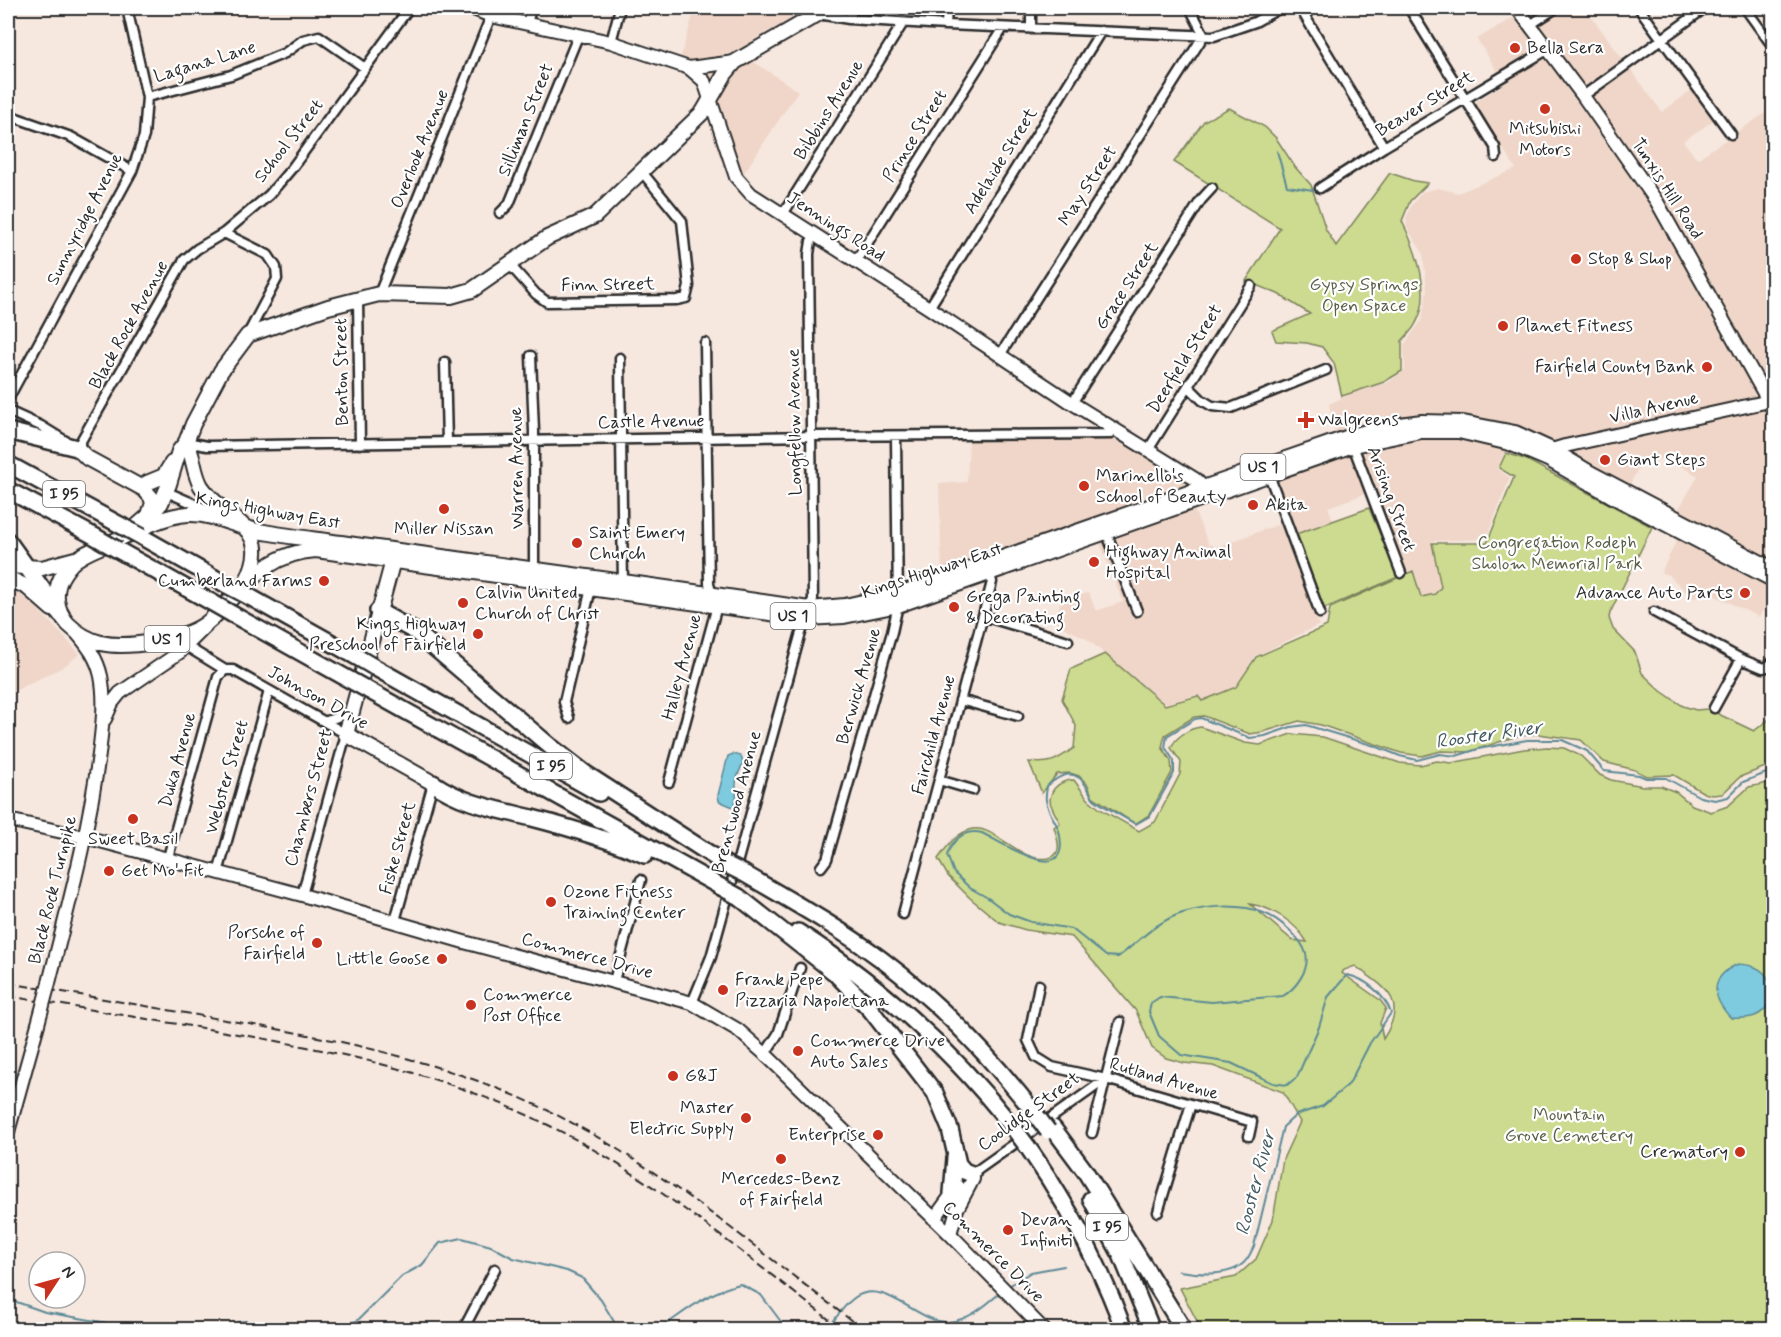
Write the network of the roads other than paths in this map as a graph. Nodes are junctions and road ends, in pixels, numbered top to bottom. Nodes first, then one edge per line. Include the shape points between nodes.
1 (127, 8) edge
2 (409, 8) edge
3 (471, 8) edge
4 (531, 8) edge
5 (620, 8) edge
6 (853, 8) edge
7 (947, 8) edge
8 (1031, 8) edge
9 (1190, 8) edge
10 (1280, 8) edge
11 (1300, 8) edge
12 (1409, 8) edge
13 (1517, 8) edge
14 (1556, 8) edge
15 (1639, 8) edge
16 (1706, 8) edge
17 (1745, 8) edge
18 (822, 11) edge
19 (491, 16) junction
20 (849, 19) junction
21 (903, 23) junction
22 (527, 24) junction
23 (946, 25) junction
24 (1530, 25) junction
25 (1003, 28) junction
26 (1030, 28) junction
27 (1101, 31) junction
28 (1204, 34) junction
29 (578, 36) junction
30 (1662, 40) junction
31 (611, 42) junction
32 (1773, 48) edge
33 (1547, 50) junction
34 (735, 62) junction
35 (365, 68) junction
36 (688, 68) junction
37 (1583, 96) junction
38 (147, 97) junction
39 (1465, 99) junction
40 (711, 100) junction
41 (8, 115) edge
42 (1731, 134) dead end
43 (1384, 147) junction
44 (1496, 157) dead end
45 (132, 171) junction
46 (642, 172) junction
47 (1212, 188) dead end
48 (1320, 188) dead end
49 (500, 213) dead end
50 (783, 214) junction
51 (225, 232) junction
52 (816, 235) junction
53 (856, 261) junction
54 (510, 265) junction
55 (1251, 286) dead end
56 (379, 294) junction
57 (358, 299) junction
58 (929, 308) junction
59 (248, 335) junction
60 (705, 343) dead end
61 (531, 356) dead end
62 (1000, 356) junction
63 (620, 358) dead end
64 (444, 362) dead end
65 (1326, 370) dead end
66 (1188, 386) junction
67 (8, 399) edge
68 (1072, 403) junction
69 (1772, 404) edge
70 (8, 411) edge
71 (1115, 430) junction
72 (8, 431) edge
73 (812, 436) junction
74 (897, 437) junction
75 (707, 438) junction
76 (621, 439) junction
77 (534, 441) junction
78 (1351, 441) junction
79 (186, 442) junction
80 (447, 442) junction
81 (360, 444) junction
82 (77, 448) junction
83 (1148, 450) junction
84 (177, 455) junction
85 (1550, 455) junction
86 (8, 464) edge
87 (1267, 471) junction
88 (147, 483) junction
89 (8, 490) edge
90 (167, 492) junction
91 (1208, 492) junction
92 (148, 517) junction
93 (245, 527) junction
94 (1104, 528) junction
95 (118, 538) junction
96 (8, 541) edge
97 (395, 555) junction
98 (80, 557) junction
99 (8, 566) edge
100 (28, 568) junction
101 (988, 568) junction
102 (1773, 570) edge
103 (1401, 573) dead end
104 (534, 575) junction
105 (8, 578) edge
106 (1773, 580) edge
107 (592, 583) junction
108 (623, 587) junction
109 (246, 590) junction
110 (713, 600) junction
111 (898, 600) junction
112 (378, 611) junction
113 (1137, 612) dead end
114 (1654, 612) dead end
115 (808, 613) junction
116 (1320, 613) dead end
117 (983, 616) junction
118 (211, 620) junction
119 (67, 621) junction
120 (1068, 641) dead end
121 (186, 646) junction
122 (1741, 659) junction
123 (1773, 661) edge
124 (225, 670) junction
125 (269, 691) junction
126 (960, 700) junction
127 (1714, 708) dead end
128 (351, 711) junction
129 (1018, 716) dead end
130 (569, 718) dead end
131 (325, 722) junction
132 (103, 723) junction
133 (346, 734) junction
134 (939, 780) junction
135 (669, 782) dead end
136 (433, 783) junction
137 (973, 790) dead end
138 (8, 820) edge
139 (85, 837) junction
140 (167, 861) junction
141 (727, 865) junction
142 (821, 867) dead end
143 (218, 873) junction
144 (641, 880) dead end
145 (721, 887) junction
146 (302, 895) junction
147 (739, 897) junction
148 (903, 914) dead end
149 (395, 921) junction
150 (800, 968) dead end
151 (614, 981) junction
152 (1039, 985) dead end
153 (692, 1003) junction
154 (1120, 1022) dead end
155 (765, 1054) junction
156 (1106, 1079) junction
157 (1191, 1104) junction
158 (1051, 1130) junction
159 (8, 1132) edge
160 (1092, 1133) dead end
161 (1249, 1136) dead end
162 (954, 1152) junction
163 (972, 1174) junction
164 (952, 1193) junction
165 (1158, 1212) dead end
166 (934, 1219) junction
167 (950, 1234) junction
168 (495, 1269) dead end
169 (462, 1329) edge
170 (1044, 1329) edge
171 (1124, 1329) edge
172 (1152, 1329) edge
173 (1184, 1329) edge

1 - 38 street, Sunnyridge Avenue
2 - 35 street, School Street
3 - 19 main road, Jennings Road
4 - 22 street
5 - 31 street
6 - 20 street
7 - 23 street
8 - 26 street
9 - 28 street
10 - 28 street via 1233,30 1214,36
11 - 43 street
12 - 39 street
13 - 24 main road, Tunxis Hill Road
14 - 24 street
15 - 30 street
16 - 30 street
17 - 32 street
18 - 20 street
18 - 34 main road
19 - 22 main road, Jennings Road
19 - 56 street, Overlook Avenue
20 - 21 street
21 - 23 street
21 - 50 street, Bibbins Avenue
22 - 29 main road, Jennings Road
23 - 25 street
24 - 33 main road, Tunxis Hill Road
25 - 26 street
25 - 53 street, Prince Street
26 - 27 street
27 - 28 street
27 - 58 street, Adelaide Street
28 - 62 street, May Street
29 - 31 main road, Jennings Road
29 - 49 street, Silliman Street via 509,204
30 - 37 street
30 - 42 street
31 - 36 main road, Jennings Road
33 - 37 main road, Tunxis Hill Road
33 - 39 street, Beaver Street
34 - 36 main road
34 - 40 main road
35 - 38 street, Lagana Lane via 319,36 231,75
35 - 51 street, School Street via 269,195
36 - 40 main road, Jennings Road via 704,81
37 - 69 main road, Tunxis Hill Road via 1657,201
38 - 45 street, Sunnyridge Avenue via 144,136
39 - 43 street, Beaver Street
39 - 44 street via 1495,147
40 - 46 main road
40 - 50 main road, Jennings Road via 736,177 751,194
41 - 45 street via 71,137
43 - 48 street, Beaver Street
45 - 67 street, Sunnyridge Avenue
46 - 54 main road via 594,216 547,238
46 - 54 street, Finn Street via 682,221 689,286 686,298 547,302
47 - 68 street, Grace Street
50 - 52 main road, Jennings Road
51 - 59 street via 268,255 277,279
51 - 82 street, Black Rock Avenue via 184,260
52 - 53 main road, Jennings Road
52 - 73 street, Longfellow Avenue via 809,254
53 - 58 main road, Jennings Road
54 - 56 main road via 472,290 450,296
55 - 66 street, Deerfield Street
56 - 57 main road
57 - 59 main road
57 - 81 street, Benton Street
58 - 62 main road, Jennings Road
59 - 79 main road via 221,371
60 - 75 street, Halley Avenue
61 - 77 street, Warren Avenue
62 - 68 main road, Jennings Road
63 - 76 street
64 - 80 street
65 - 66 street via 1231,408 1212,406
66 - 83 street, Deerfield Street
68 - 71 main road, Jennings Road
69 - 85 main road, Villa Avenue
70 - 82 street
71 - 74 street, Castle Avenue via 1111,434
71 - 83 main road, Jennings Road
72 - 82 highway
73 - 74 street, Castle Avenue
73 - 75 street, Castle Avenue
73 - 115 street, Longfellow Avenue via 813,599
74 - 111 street, Berwick Avenue
75 - 76 street, Castle Avenue
75 - 110 street, Halley Avenue via 709,584
76 - 77 street, Castle Avenue
76 - 108 street
77 - 80 street, Castle Avenue
77 - 104 street, Warren Avenue
78 - 85 main road, Kings Highway East / US 1 via 1421,431 1460,431
78 - 87 main road, Kings Highway East / US 1
78 - 103 street, Arising Street
79 - 81 street, Castle Avenue via 207,446
79 - 84 main road
79 - 93 main road via 202,487
80 - 81 street, Castle Avenue
82 - 88 main road
82 - 92 main road via 87,458 147,492 153,506
83 - 91 main road, Jennings Road via 1195,479
84 - 88 main road via 165,476
84 - 90 main road
85 - 102 main road, Kings Highway East / US 1
85 - 106 main road, Kings Highway East / US 1 via 1611,495
86 - 95 highway, I 95
87 - 91 main road, Kings Highway East / US 1
87 - 116 street
88 - 90 main road
89 - 95 highway, I 95, bridge via 94,536
90 - 92 main road
90 - 93 street
91 - 94 main road, Kings Highway East / US 1
92 - 95 main road
93 - 95 main road, Kings Highway East / US 1 via 205,516 183,515
93 - 97 main road, Kings Highway East / US 1
93 - 109 main road via 254,540 255,550
94 - 101 main road, Kings Highway East / US 1
94 - 113 street
95 - 98 main road, Kings Highway East / US 1
95 - 109 highway, I 95, bridge via 142,537 227,585
95 - 145 highway, I 95, bridge via 211,602
96 - 100 highway
97 - 104 main road, Kings Highway East / US 1
97 - 109 main road, Kings Highway East / US 1 via 289,555 270,563
97 - 112 main road, Chambers Street
98 - 100 main road, US 1
98 - 119 main road, Kings Highway East / US 1 via 61,578 57,597
99 - 100 main road, US 1
100 - 119 highway
101 - 111 main road, Kings Highway East / US 1
101 - 117 street, Fairchild Avenue via 992,582
104 - 107 main road, Kings Highway East / US 1
105 - 119 main road, US 1 via 27,587
107 - 108 main road, Kings Highway East / US 1
107 - 130 street via 564,702
108 - 110 main road, Kings Highway East / US 1
109 - 118 main road, Kings Highway East / US 1
109 - 141 highway, I 95, bridge via 374,667
110 - 115 main road, Kings Highway East / US 1
110 - 135 street, Halley Avenue via 715,613
111 - 115 main road, Kings Highway East / US 1 via 844,616
111 - 142 street, Berwick Avenue via 827,859
112 - 128 main road, Chambers Street
112 - 141 highway via 416,632 578,767
114 - 122 street
115 - 153 street, Brentwood Avenue via 719,931
117 - 120 street
117 - 126 street, Fairchild Avenue
118 - 119 main road, Kings Highway East / US 1 via 180,636 125,645 97,642
118 - 121 main road, Black Rock Turnpike
119 - 132 main road, Black Rock Turnpike via 90,649 99,668
121 - 124 street, Johnson Drive
121 - 132 main road, Black Rock Turnpike via 120,693
122 - 123 street via 1763,668
122 - 127 street
124 - 125 street, Johnson Drive via 233,669
124 - 140 street, Duka Avenue via 218,677
125 - 131 street, Johnson Drive
125 - 143 street, Webster Street
126 - 129 street
126 - 134 street, Fairchild Avenue
128 - 131 street, Chambers Street
128 - 133 main road, Chambers Street
131 - 133 street, Johnson Drive
132 - 139 main road, Black Rock Turnpike
133 - 136 main road, Johnson Drive
133 - 146 street, Chambers Street
134 - 137 street
134 - 148 street, Fairchild Avenue
136 - 145 highway via 473,803 610,840
136 - 149 street, Fiske Street
138 - 139 main road, Commerce Drive
139 - 140 main road, Commerce Drive
139 - 159 main road, Black Rock Turnpike, bridge
140 - 143 main road, Commerce Drive
141 - 158 highway, I 95, bridge via 882,960 945,1013
143 - 146 main road, Commerce Drive
144 - 151 street
145 - 147 highway, I 95, bridge
146 - 149 main road, Commerce Drive
147 - 162 highway via 834,972 870,1009 935,1093 946,1117
147 - 171 highway, I 95, bridge via 821,947 885,995 964,1069 1027,1146 1074,1221
149 - 151 main road, Commerce Drive
150 - 155 street via 778,1034
151 - 153 main road, Commerce Drive
152 - 156 street, Rutland Avenue via 1028,1040 1036,1057 1052,1067
153 - 155 main road, Commerce Drive via 738,1030
154 - 156 street
155 - 166 main road, Commerce Drive
156 - 157 street, Rutland Avenue
156 - 160 street
156 - 163 street, Coolidge Street
157 - 161 street, Rutland Avenue via 1252,1122
157 - 165 street
158 - 172 highway, I 95 via 1108,1230
158 - 173 highway via 1080,1163
162 - 163 highway via 961,1168
162 - 164 highway
163 - 164 main road, Coolidge Street
163 - 167 main road, Coolidge Street
164 - 166 main road, Coolidge Street
166 - 167 main road, Commerce Drive
167 - 170 main road, Commerce Drive
168 - 169 street

